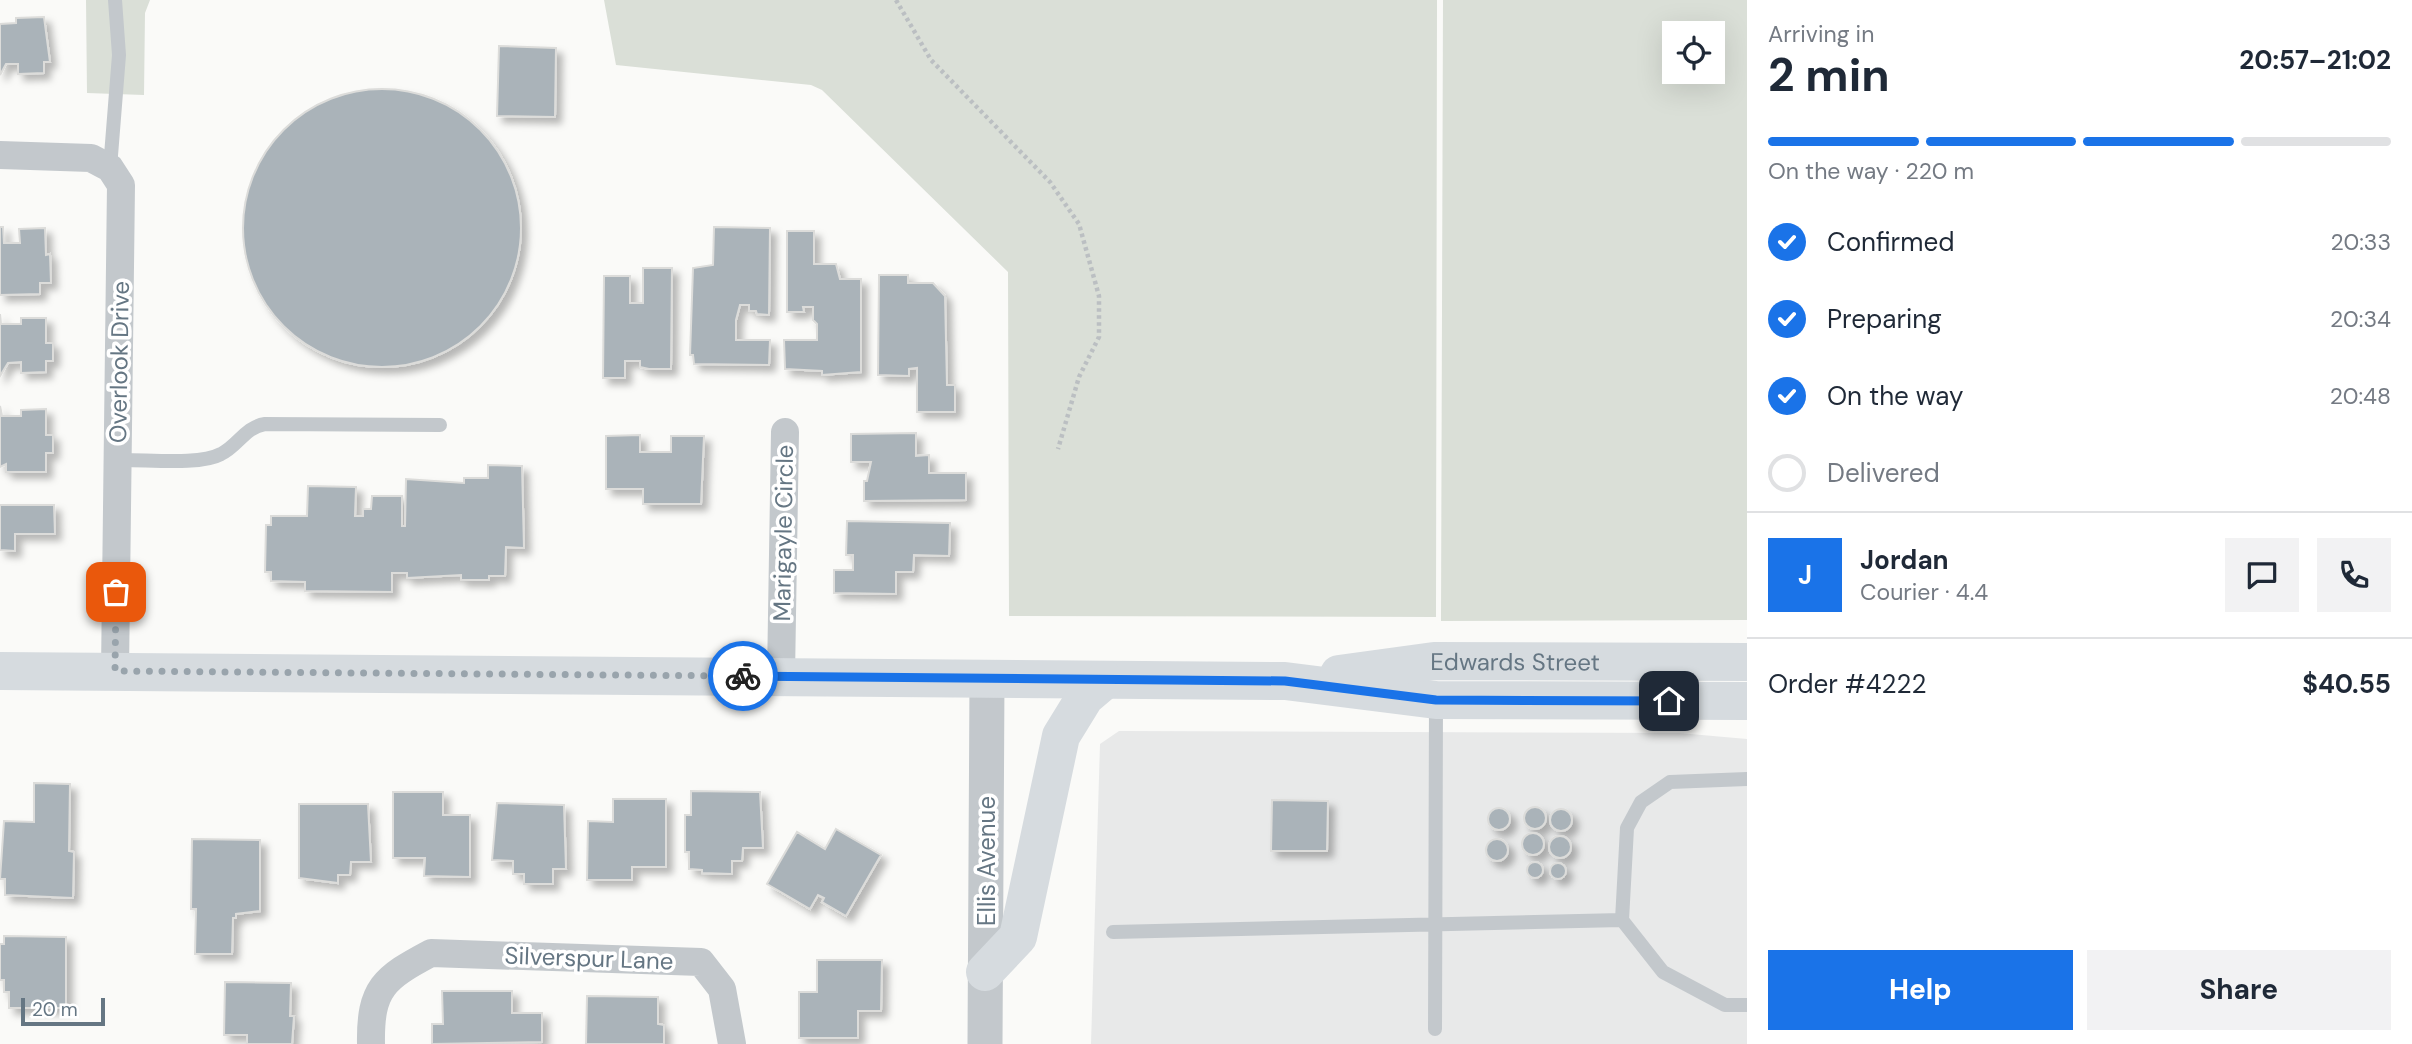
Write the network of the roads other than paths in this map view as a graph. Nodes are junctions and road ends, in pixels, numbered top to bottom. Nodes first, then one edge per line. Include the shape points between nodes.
1 (115, 0) edge
2 (0, 155) edge
3 (110, 168) junction
4 (440, 425) dead end
5 (785, 432) dead end
6 (118, 460) junction
7 (1747, 662) edge
8 (0, 671) edge
9 (115, 671) junction
10 (781, 676) junction
11 (987, 679) junction
12 (1105, 680) junction
13 (1285, 681) junction
14 (1436, 700) junction
15 (1747, 701) edge
16 (1747, 779) edge
17 (1622, 920) junction
18 (1434, 922) junction
19 (1113, 932) dead end
20 (985, 972) junction
21 (1747, 1005) edge
22 (1435, 1029) dead end
23 (371, 1044) edge
24 (732, 1044) edge
25 (985, 1044) edge

1 - 3 lane via 119,55
2 - 3 street via 91,158
3 - 6 street, Overlook Drive via 121,185
4 - 6 lane via 265,424 251,428 229,449 208,458
5 - 10 street, Marigayle Circle
6 - 9 street, Overlook Drive
7 - 13 main road, Edwards Street via 1434,661
8 - 9 main road, Edwards Street
9 - 10 main road, Edwards Street
10 - 11 main road, Edwards Street
11 - 12 main road, Edwards Street
11 - 20 street, Ellis Avenue
12 - 13 main road, Edwards Street
12 - 20 main road via 1085,697 1060,736 1018,937
13 - 14 main road, Edwards Street
14 - 15 main road, Edwards Street
14 - 18 lane
16 - 17 lane via 1670,782 1642,802 1627,828
17 - 18 lane
17 - 21 lane via 1663,972 1725,1005
18 - 19 lane
18 - 22 lane
20 - 25 street, Ellis Avenue
23 - 24 street, Silverspur Lane via 371,1011 392,973 431,953 701,962 722,989

